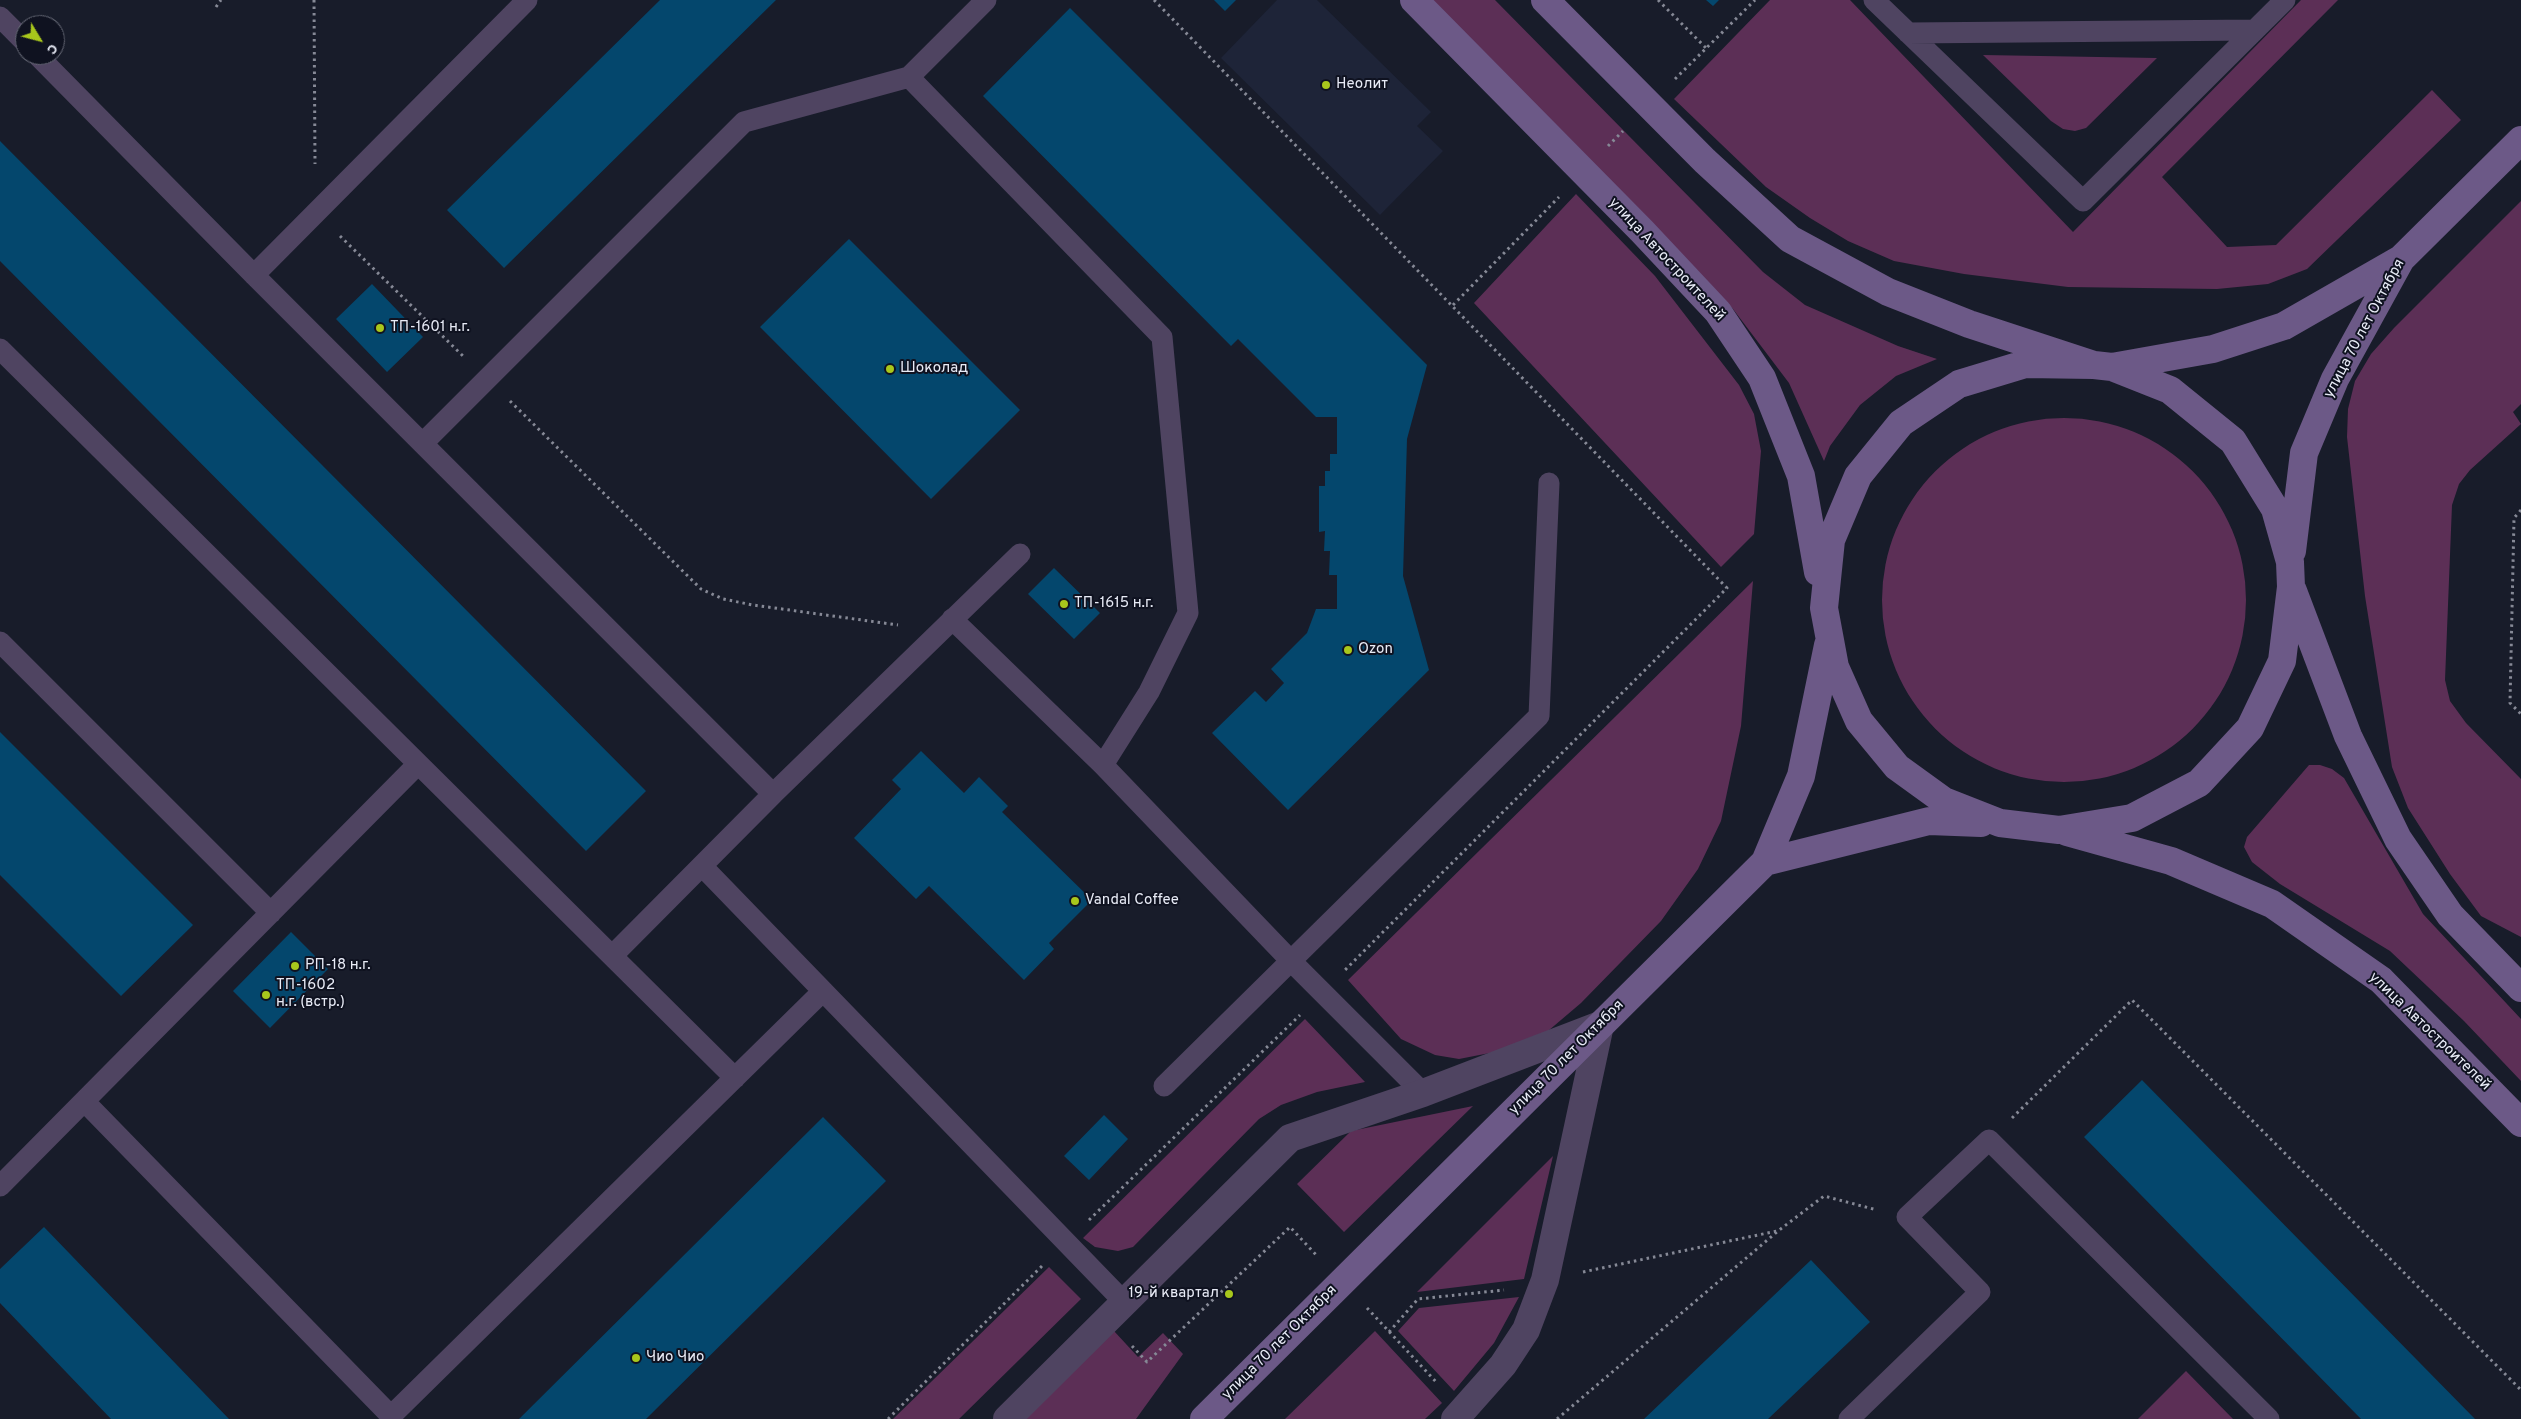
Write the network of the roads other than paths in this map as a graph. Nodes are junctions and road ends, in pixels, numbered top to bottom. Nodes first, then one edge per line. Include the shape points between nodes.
1 (527, 0) edge
2 (986, 0) edge
3 (1414, 0) edge
4 (1545, 0) edge
5 (1874, 0) edge
6 (2284, 0) edge
7 (0, 17) edge
8 (2255, 30) junction
9 (15, 32) edge
10 (1908, 33) junction
11 (47, 65) edge
12 (909, 77) junction
13 (2521, 140) edge
14 (2401, 259) junction
15 (254, 275) junction
16 (0, 349) edge
17 (2103, 366) junction
18 (423, 443) junction
19 (1549, 483) dead end
20 (1020, 554) dead end
21 (2291, 575) junction
22 (1824, 608) junction
23 (946, 625) junction
24 (1830, 638) junction
25 (0, 642) edge
26 (418, 764) junction
27 (1103, 765) junction
28 (773, 794) junction
29 (2000, 823) junction
30 (2059, 830) junction
31 (1765, 862) junction
32 (702, 866) junction
33 (271, 913) junction
34 (612, 956) junction
35 (1292, 962) junction
36 (2521, 988) edge
37 (822, 992) junction
38 (1600, 1025) junction
39 (735, 1078) junction
40 (1164, 1086) dead end
41 (1423, 1093) junction
42 (84, 1100) junction
43 (2521, 1123) edge
44 (0, 1186) edge
45 (1116, 1312) junction
46 (1459, 1415) edge
47 (1007, 1419) edge
48 (1204, 1419) edge
49 (1849, 1419) edge
50 (2269, 1419) edge

1 - 15 lane
2 - 12 lane
3 - 22 main road, улица Автостроителей via 1718,312 1762,378 1801,476
4 - 17 main road via 1705,161 1790,240 1888,292 1969,324
5 - 10 lane
6 - 8 lane
7 - 9 lane
8 - 10 lane
8 - 10 lane via 2083,200
11 - 15 lane
12 - 18 lane via 744,122
12 - 27 lane via 1162,337 1188,613 1149,692
13 - 14 main road, улица 70 лет Октября
14 - 17 main road via 2284,326 2212,349
14 - 21 main road, улица 70 лет Октября via 2335,379 2304,453
15 - 18 lane
16 - 26 lane
17 - 21 main road via 2170,390 2233,440 2275,509
17 - 22 main road via 2025,364 1959,384 1901,422 1858,476 1831,540
18 - 28 lane
19 - 35 lane via 1539,716
20 - 23 lane
21 - 30 main road, улица 70 лет Октября via 2282,661 2250,728 2198,783 2132,818
21 - 36 main road via 2348,736 2398,839 2450,915
22 - 24 main road, улица Автостроителей
23 - 27 lane
23 - 28 lane
24 - 29 main road, улица Автостроителей via 1835,667 1859,721 1897,767 1944,801
24 - 31 main road, улица 70 лет Октября via 1801,776
25 - 33 lane
26 - 33 lane
26 - 34 lane
27 - 35 lane
28 - 32 lane
29 - 30 main road
29 - 31 main road via 1929,821
30 - 43 main road, улица Автостроителей via 2171,861 2272,904 2381,980
31 - 38 main road, улица 70 лет Октября
32 - 34 lane
32 - 37 lane
33 - 42 lane
34 - 39 lane
35 - 40 lane
35 - 41 lane
37 - 39 lane
37 - 45 lane via 1066,1242
38 - 41 street
38 - 46 street via 1545,1280 1526,1330 1503,1365
38 - 48 main road, улица 70 лет Октября
39 - 42 lane via 391,1416
41 - 45 street via 1290,1138
42 - 44 lane
45 - 47 street
49 - 50 lane via 1980,1292 1907,1217 1989,1140

